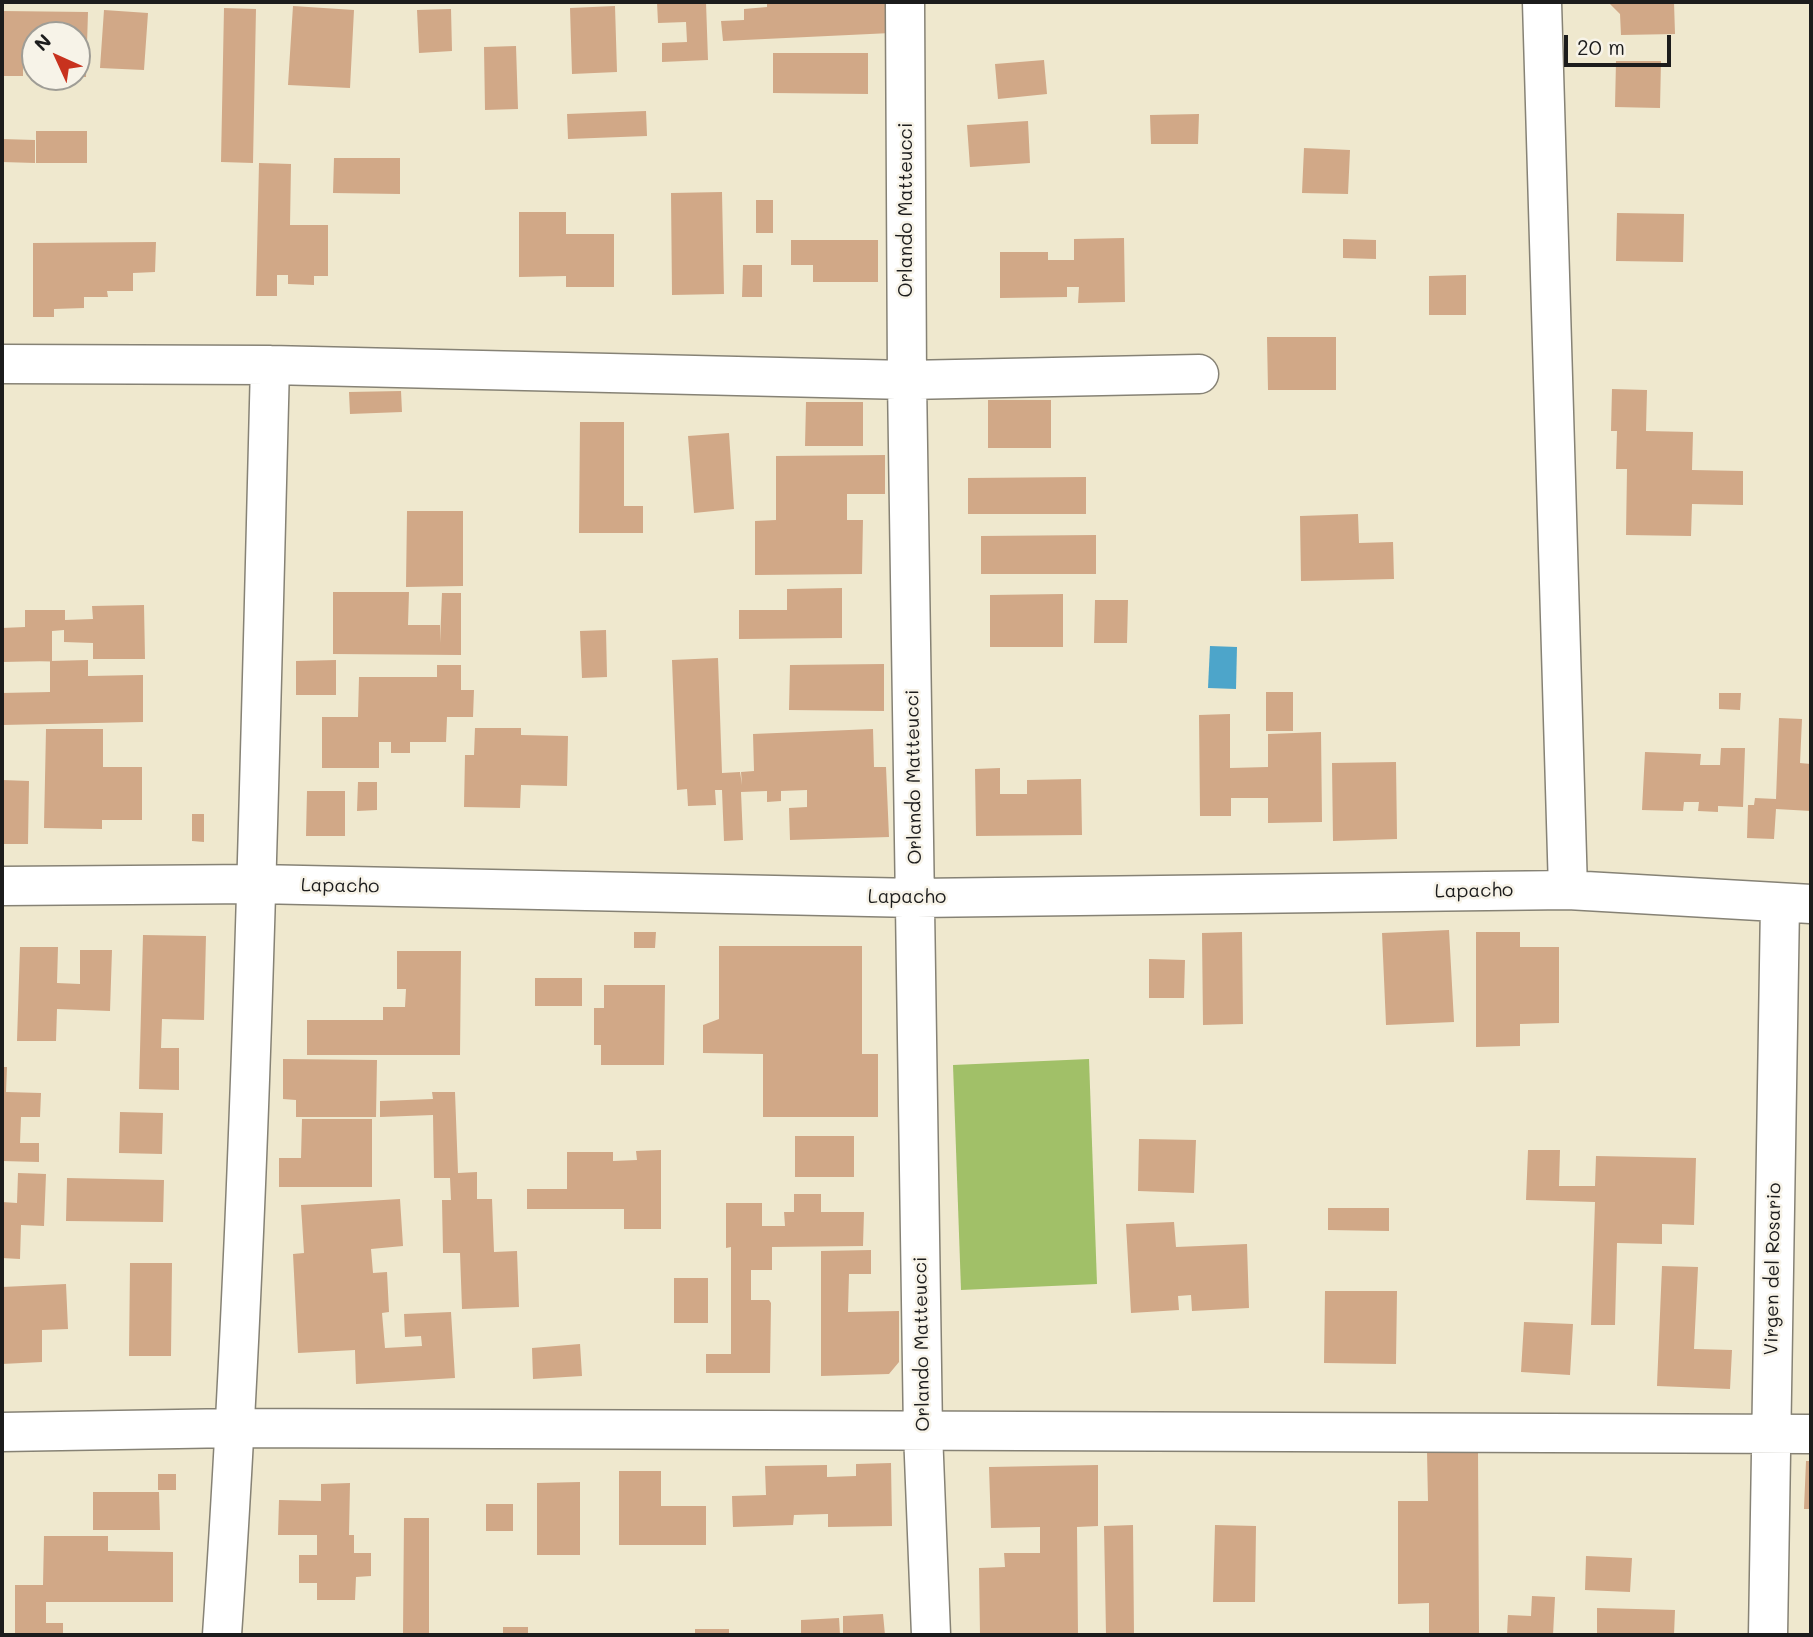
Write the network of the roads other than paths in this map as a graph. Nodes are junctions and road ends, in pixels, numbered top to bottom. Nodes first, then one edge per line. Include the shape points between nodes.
1 (905, 2) edge
2 (1542, 2) edge
3 (2, 364) edge
4 (270, 365) junction
5 (1199, 374) dead end
6 (907, 380) junction
7 (256, 884) junction
8 (2, 886) edge
9 (1568, 890) junction
10 (916, 898) junction
11 (1796, 904) edge
12 (236, 1428) junction
13 (2, 1432) edge
14 (923, 1432) junction
15 (1770, 1434) junction
16 (1811, 1434) edge
17 (222, 1635) edge
18 (931, 1635) edge
19 (1768, 1635) edge

1 - 6 street, Orlando Matteucci
2 - 9 street
3 - 4 street
4 - 6 street
4 - 7 street
5 - 6 street
6 - 10 street, Orlando Matteucci
7 - 8 street, Lapacho
7 - 10 street, Lapacho
7 - 12 street
9 - 10 street, Lapacho
9 - 11 street, Lapacho
10 - 14 street, Orlando Matteucci
11 - 15 street, Virgen del Rosario
12 - 13 street
12 - 14 street
12 - 17 street
14 - 15 street
14 - 18 street, Orlando Matteucci
15 - 16 street
15 - 19 street, Virgen del Rosario

